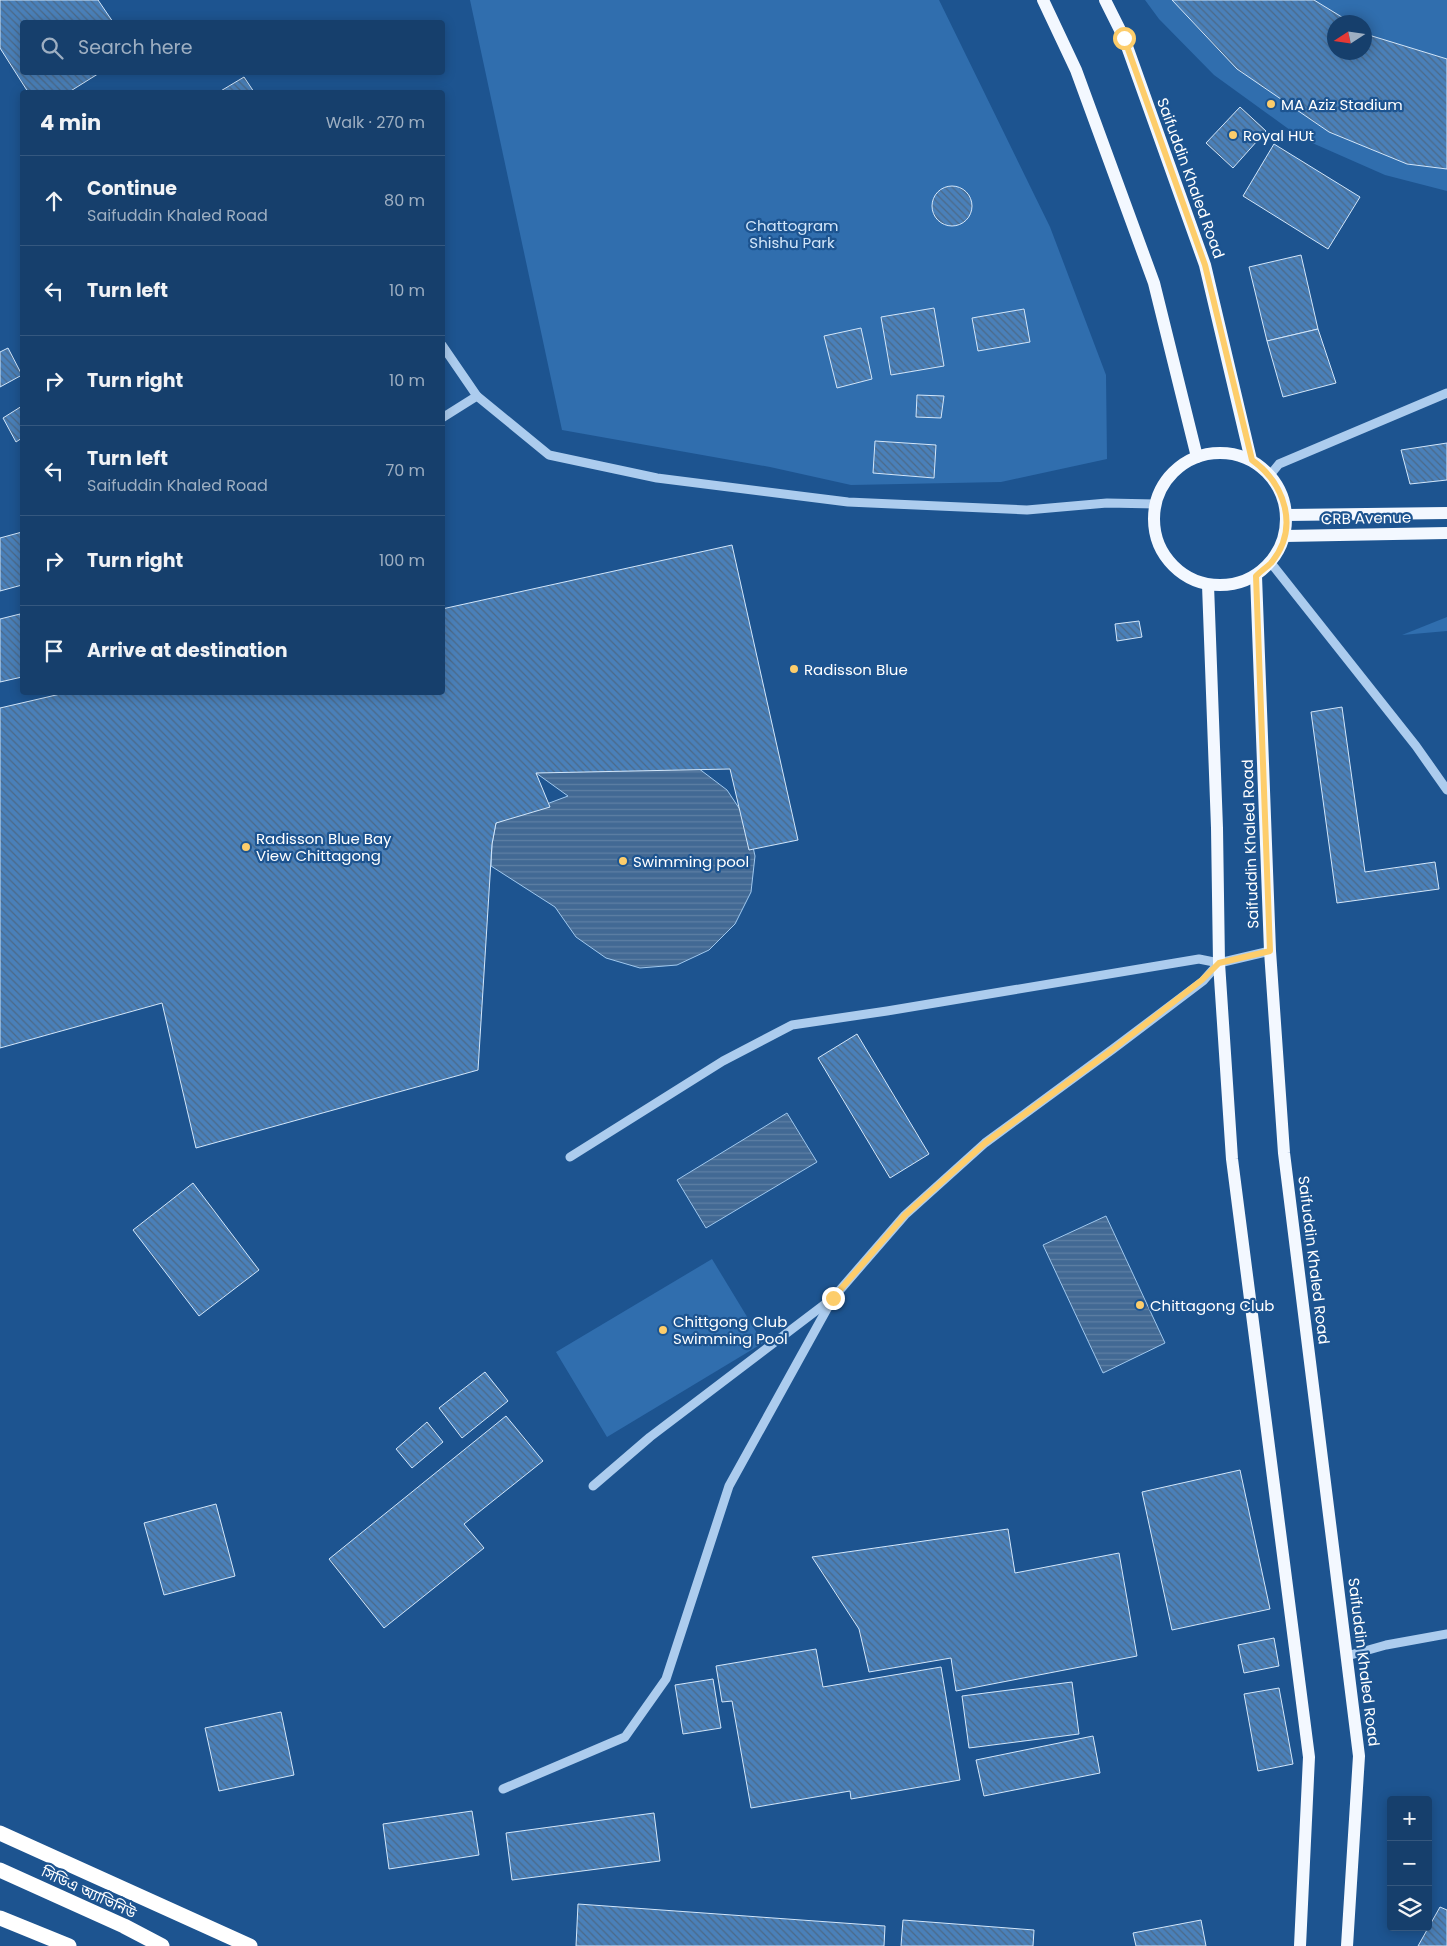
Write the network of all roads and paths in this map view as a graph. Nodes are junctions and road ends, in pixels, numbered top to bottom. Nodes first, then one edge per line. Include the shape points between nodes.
1 (1042, 0) edge
2 (1105, 0) edge
3 (445, 349) edge
4 (1447, 393) edge
5 (477, 396) junction
6 (445, 416) edge
7 (1196, 457) junction
8 (1252, 460) junction
9 (1270, 475) junction
10 (1156, 504) junction
11 (1447, 513) edge
12 (1287, 514) junction
13 (1447, 533) edge
14 (1285, 536) junction
15 (1271, 563) junction
16 (1256, 576) junction
17 (1208, 585) junction
18 (1447, 790) edge
19 (1270, 951) junction
20 (1219, 963) junction
21 (570, 1156) dead end
22 (833, 1298) junction
23 (593, 1486) dead end
24 (1447, 1634) edge
25 (1347, 1656) junction
26 (503, 1789) dead end
27 (0, 1833) edge
28 (0, 1870) edge
29 (0, 1918) edge
30 (68, 1946) edge
31 (162, 1946) edge
32 (250, 1946) edge
33 (1300, 1946) edge
34 (1347, 1946) edge

1 - 7 main road via 1076,70 1154,283
2 - 8 main road, Saifuddin Khaled Road via 1124,38 1205,265
3 - 5 street
4 - 9 street via 1279,464
5 - 6 street
5 - 10 street via 549,455 657,478 848,502 1027,510 1108,503
7 - 8 main road via 1234,454
7 - 10 main road via 1170,475
8 - 9 main road
9 - 12 main road via 1282,494
10 - 17 main road via 1154,521 1163,553 1180,574
11 - 12 main road, CRB Avenue
12 - 14 main road
13 - 14 main road, CRB Avenue
14 - 15 main road
15 - 16 main road
15 - 18 street
16 - 17 main road via 1241,583
16 - 19 main road, Saifuddin Khaled Road
17 - 20 main road
19 - 20 street
19 - 25 main road, Saifuddin Khaled Road via 1284,1153
20 - 21 street via 1199,959 792,1025 722,1061
20 - 22 street via 1112,1050 985,1143 905,1215
20 - 33 main road via 1232,1159 1310,1757
22 - 23 street via 650,1437
22 - 26 street via 729,1486 666,1679 625,1737
24 - 25 street
25 - 34 main road, Saifuddin Khaled Road via 1359,1756
27 - 32 highway
28 - 31 highway, সিডিএ অ্যাভিনিউ
29 - 30 highway

